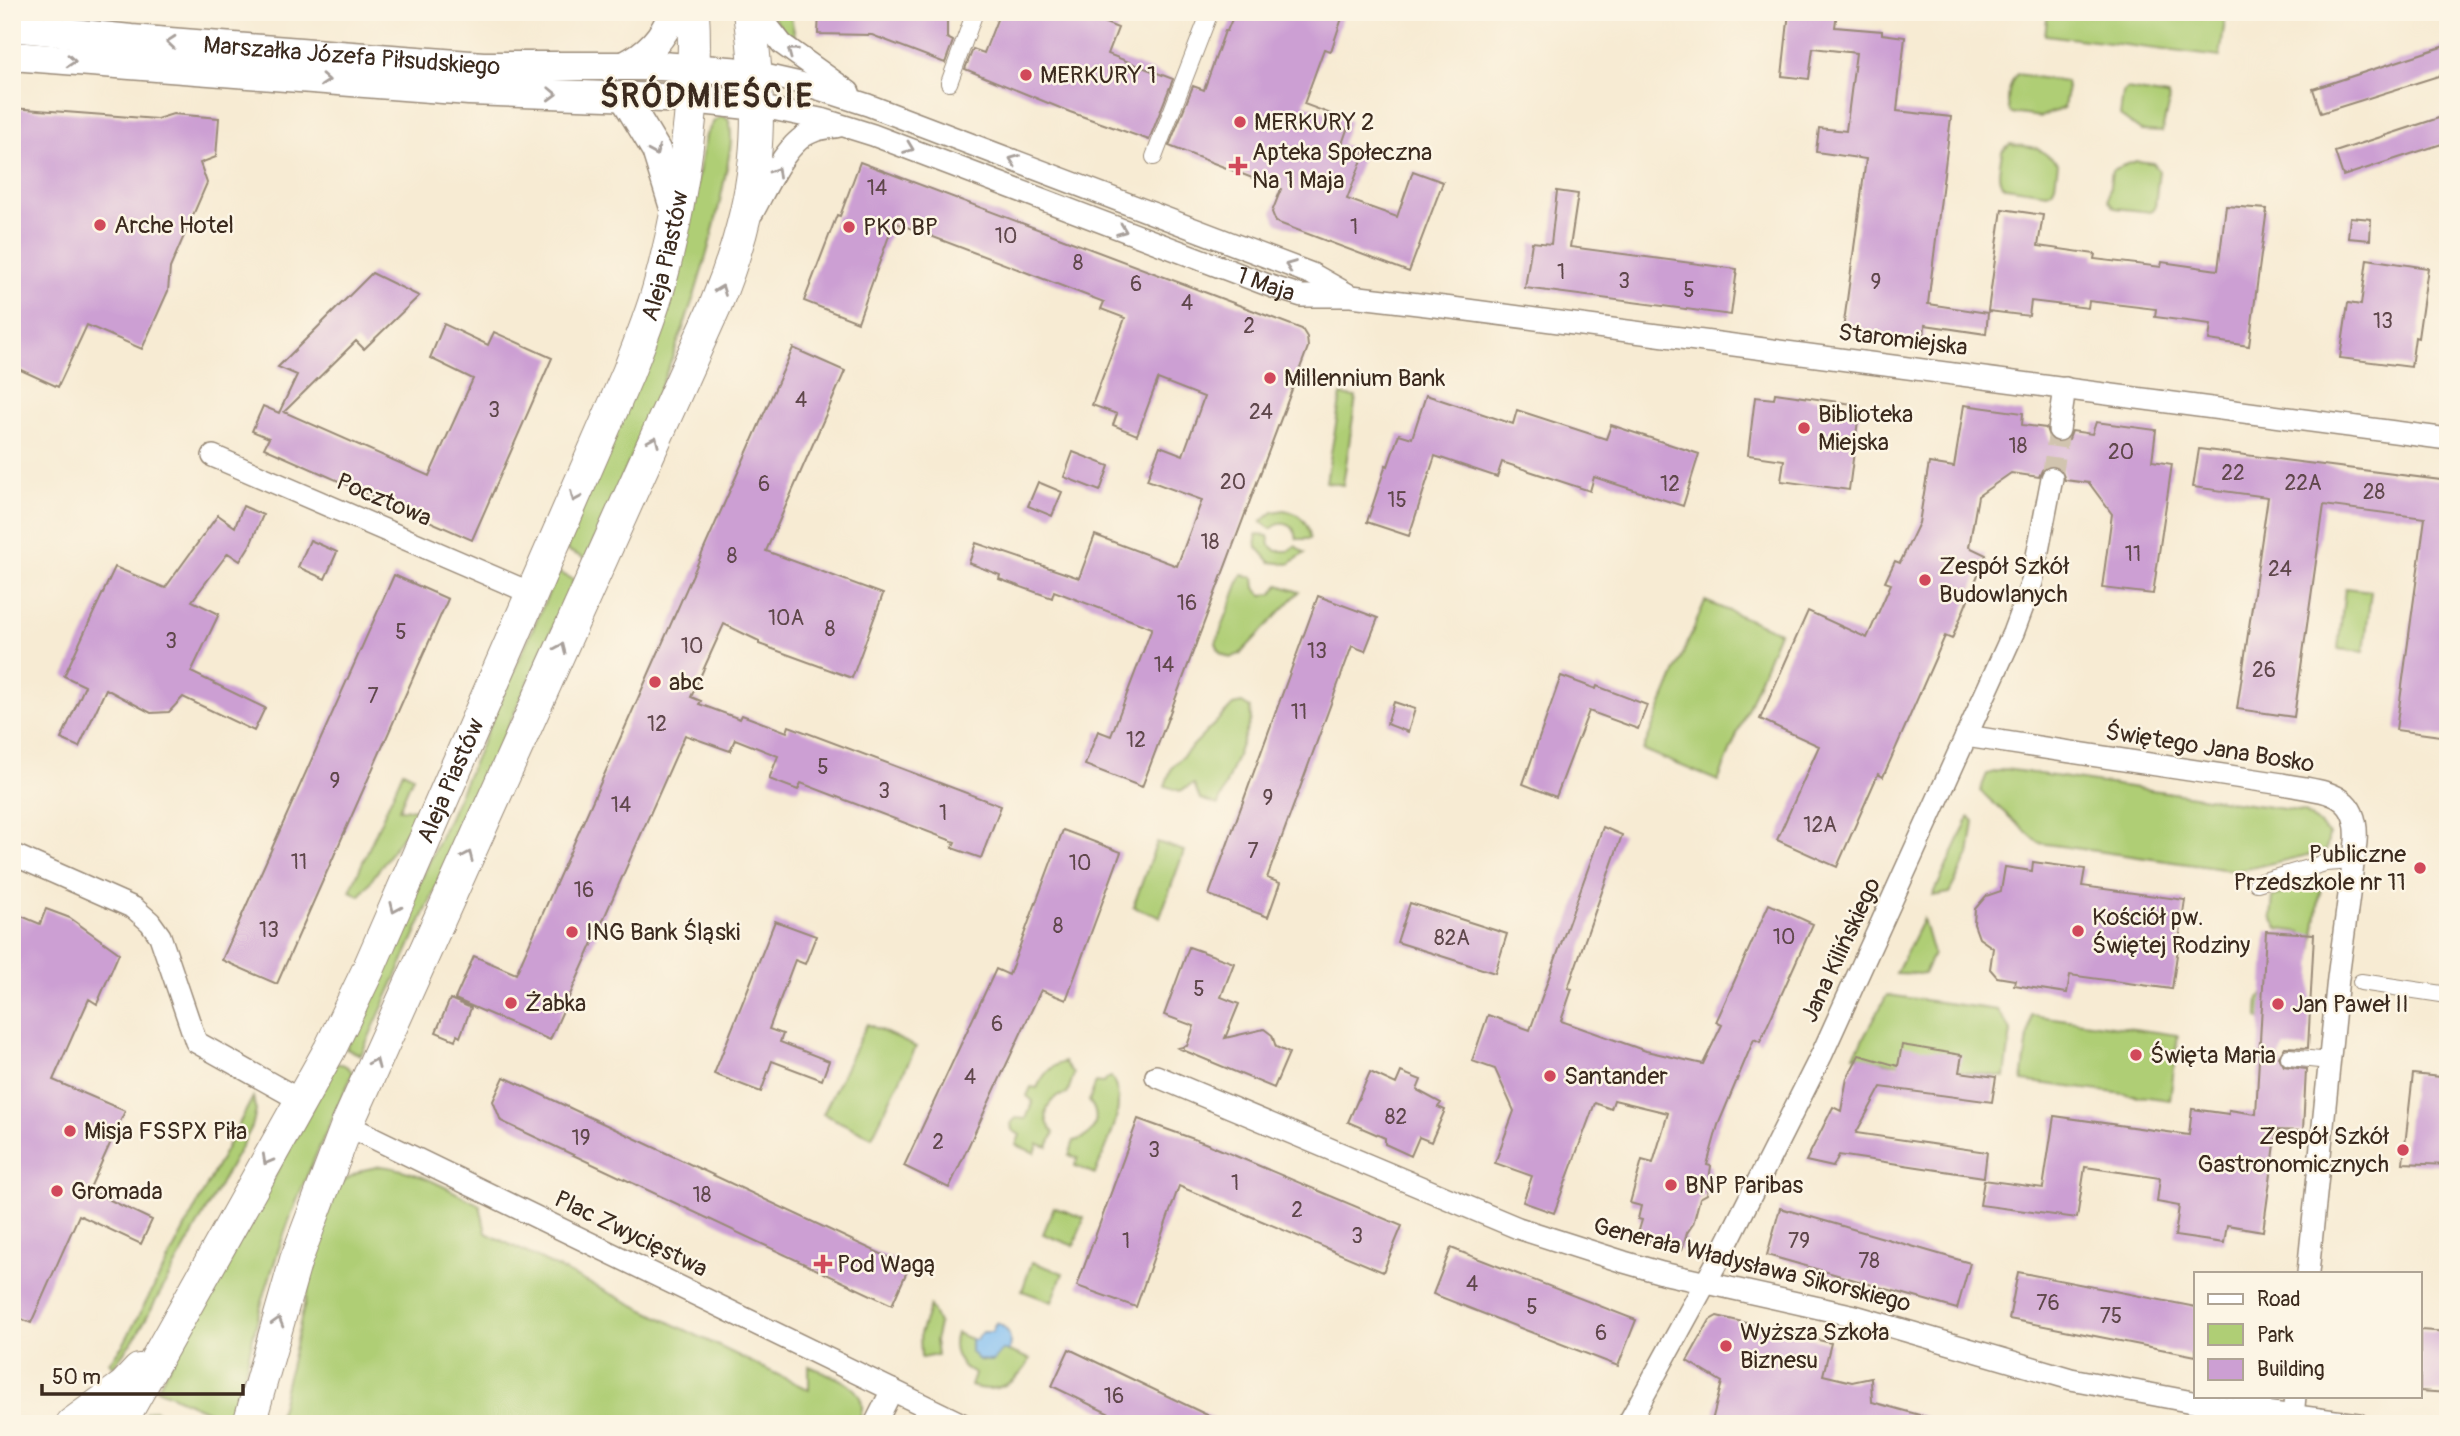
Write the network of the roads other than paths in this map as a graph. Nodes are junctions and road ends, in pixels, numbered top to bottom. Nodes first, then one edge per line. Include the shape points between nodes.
1 (674, 12) edge
2 (693, 12) edge
3 (750, 12) edge
4 (757, 12) edge
5 (975, 12) edge
6 (1210, 12) edge
7 (24, 23) edge
8 (12, 55) edge
9 (624, 66) junction
10 (693, 68) junction
11 (756, 73) junction
12 (949, 83) dead end
13 (624, 97) junction
14 (691, 99) junction
15 (868, 105) junction
16 (758, 106) junction
17 (845, 125) junction
18 (1154, 157) dead end
19 (675, 211) junction
20 (742, 231) junction
21 (1351, 296) junction
22 (2065, 388) junction
23 (2059, 430) tunnel mouth
24 (2448, 439) edge
25 (214, 456) dead end
26 (2052, 478) tunnel mouth
27 (533, 594) junction
28 (1966, 736) junction
29 (12, 854) edge
30 (2354, 861) junction
31 (2258, 883) dead end
32 (2361, 982) dead end
33 (2448, 995) edge
34 (2289, 1057) dead end
35 (2330, 1061) junction
36 (1156, 1076) dead end
37 (300, 1100) junction
38 (347, 1125) junction
39 (2308, 1272) edge
40 (1705, 1282) junction
41 (164, 1343) junction
42 (259, 1387) junction
43 (892, 1390) junction
44 (2295, 1398) edge
45 (2293, 1417) junction
46 (72, 1424) edge
47 (120, 1424) edge
48 (249, 1424) edge
49 (254, 1424) edge
50 (875, 1424) edge
51 (962, 1424) edge
52 (1628, 1424) edge
53 (2358, 1424) edge

1 - 9 street via 653,46
2 - 10 main road, Aleja Piastów
3 - 11 main road, Aleja Piastów
15 -> 4 street, 1 Maja via 782,44
5 - 12 street
6 - 18 street
7 - 8 street
9 -> 7 street, Marszałka Józefa Piłsudskiego via 483,66 131,39
8 -> 13 street, Marszałka Józefa Piłsudskiego via 469,91
9 - 10 street, Marszałka Józefa Piłsudskiego
10 - 11 street, 1 Maja
10 - 14 main road, Aleja Piastów
11 - 15 street, 1 Maja
11 - 16 main road, Aleja Piastów
13 - 14 street, Marszałka Józefa Piłsudskiego
13 -> 19 street via 656,150
14 - 16 street, 1 Maja
14 - 19 main road, Aleja Piastów
21 -> 15 street, 1 Maja via 1312,274
16 - 17 street, 1 Maja
16 - 20 main road, Aleja Piastów via 753,184
20 -> 17 street, Aleja Piastów via 796,142 811,132
17 -> 21 street, 1 Maja via 1273,287 1302,296
19 -> 27 main road, Aleja Piastów via 661,282 639,344
38 -> 20 main road, Aleja Piastów via 716,304
21 - 22 street, Staromiejska
22 - 23 street
22 - 24 street, Staromiejska
25 - 27 street, Pocztowa
26 - 28 street, Jana Kilińskiego via 2032,582
27 -> 37 main road, Aleja Piastów via 368,970
28 - 30 street, Świętego Jana Bosko via 2332,795 2353,809 2358,822
28 - 40 street, Jana Kilińskiego via 1822,1054
29 - 37 street via 134,908 160,936 196,1042
30 - 31 street via 2325,863
30 - 35 street, Świętego Jana Bosko
32 - 33 street
34 - 35 street
35 - 39 street, Świętego Jana Bosko
36 - 40 street, Generała Władysława Sikorskiego via 1518,1228
37 -> 41 main road, Aleja Piastów
42 -> 38 main road, Aleja Piastów via 296,1260
38 - 43 street, Plac Zwycięstwa
40 - 45 street, Generała Władysława Sikorskiego via 1855,1316 2071,1379
40 - 52 street, Jana Kilińskiego
41 - 46 main road via 124,1385
41 - 47 main road, Aleja Piastów
42 - 48 main road, Aleja Piastów
42 - 49 main road
43 - 50 street
43 - 51 street, Plac Zwycięstwa
44 - 45 street
45 - 53 street, Generała Władysława Sikorskiego

